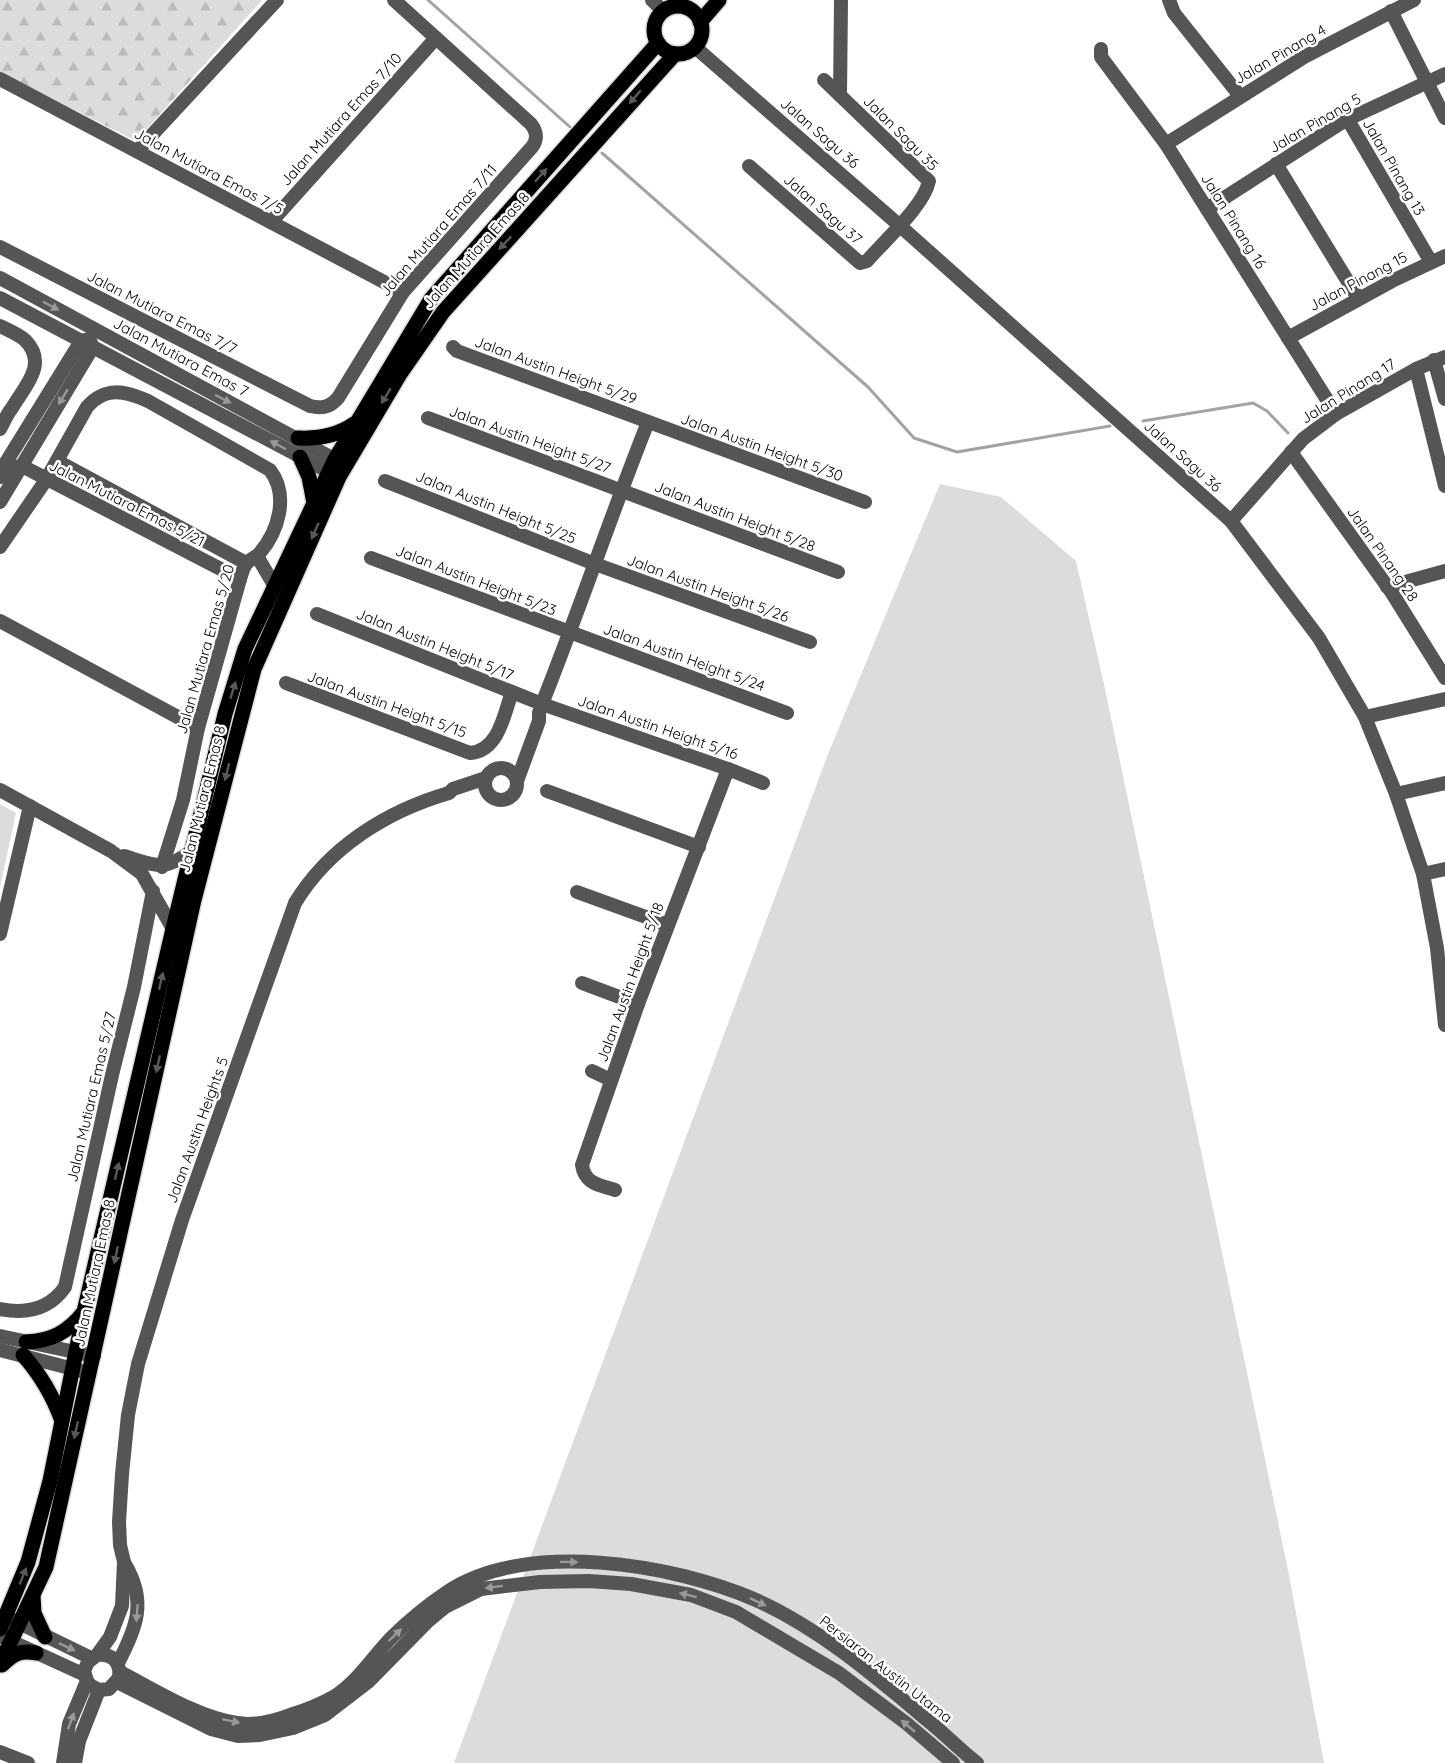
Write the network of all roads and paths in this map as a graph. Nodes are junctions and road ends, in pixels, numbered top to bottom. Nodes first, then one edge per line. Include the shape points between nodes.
1 (277, 0) edge
2 (394, 0) edge
3 (652, 0) edge
4 (719, 0) edge
5 (841, 0) edge
6 (1169, 0) edge
7 (1414, 0) edge
8 (694, 5) edge
9 (1391, 11) junction
10 (663, 12) junction
11 (700, 22) junction
12 (436, 38) junction
13 (658, 44) junction
14 (695, 47) junction
15 (1101, 49) dead end
16 (675, 54) junction
17 (1445, 74) edge
18 (0, 79) edge
19 (824, 80) dead end
20 (1427, 82) junction
21 (840, 95) junction
22 (1240, 96) junction
23 (1445, 118) edge
24 (1348, 120) junction
25 (1166, 144) junction
26 (137, 151) junction
27 (1276, 164) junction
28 (749, 166) dead end
29 (1207, 209) junction
30 (271, 222) junction
31 (899, 225) junction
32 (0, 247) edge
33 (1445, 256) edge
34 (1431, 262) junction
35 (0, 278) edge
36 (403, 292) junction
37 (0, 298) edge
38 (1358, 298) junction
39 (81, 322) junction
40 (0, 326) edge
41 (1288, 338) junction
42 (111, 339) junction
43 (88, 342) junction
44 (453, 347) dead end
45 (1440, 358) edge
46 (1416, 369) junction
47 (1445, 399) edge
48 (310, 406) joint
49 (1336, 414) junction
50 (428, 418) dead end
51 (648, 422) junction
52 (354, 424) junction
53 (0, 429) edge
54 (298, 438) junction
55 (1291, 452) junction
56 (300, 457) junction
57 (57, 461) junction
58 (22, 466) junction
59 (337, 468) junction
60 (0, 472) edge
61 (0, 477) edge
62 (46, 480) junction
63 (385, 481) dead end
64 (1445, 486) edge
65 (621, 490) junction
66 (0, 502) edge
67 (865, 502) dead end
68 (314, 503) junction
69 (1231, 521) junction
70 (0, 547) edge
71 (371, 558) dead end
72 (251, 559) junction
73 (596, 564) junction
74 (1445, 571) edge
75 (838, 572) dead end
76 (240, 579) junction
77 (274, 585) junction
78 (1387, 587) junction
79 (317, 614) dead end
80 (0, 621) edge
81 (570, 633) junction
82 (810, 642) dead end
83 (1445, 678) edge
84 (286, 683) dead end
85 (512, 692) junction
86 (1445, 699) edge
87 (540, 709) junction
88 (787, 713) dead end
89 (1365, 717) junction
90 (198, 728) junction
91 (503, 768) junction
92 (728, 769) junction
93 (486, 778) junction
94 (517, 781) junction
95 (763, 783) dead end
96 (1445, 783) edge
97 (0, 789) edge
98 (547, 791) dead end
99 (449, 793) junction
100 (1396, 794) junction
101 (490, 796) junction
102 (30, 806) junction
103 (699, 847) junction
104 (193, 850) junction
105 (111, 851) junction
106 (162, 867) junction
107 (1445, 869) edge
108 (1422, 874) junction
109 (153, 891) junction
110 (577, 892) dead end
111 (668, 925) junction
112 (173, 928) junction
113 (0, 934) edge
114 (582, 983) dead end
115 (638, 1005) junction
116 (1445, 1025) edge
117 (592, 1071) dead end
118 (611, 1080) junction
119 (615, 1190) dead end
120 (0, 1309) edge
121 (84, 1312) junction
122 (0, 1336) edge
123 (24, 1348) junction
124 (0, 1350) edge
125 (76, 1351) junction
126 (94, 1356) junction
127 (72, 1368) junction
128 (89, 1373) junction
129 (62, 1421) junction
130 (124, 1562) junction
131 (33, 1593) junction
132 (9, 1623) edge
133 (45, 1637) junction
134 (6, 1639) edge
135 (36, 1653) junction
136 (94, 1657) junction
137 (0, 1666) edge
138 (118, 1672) junction
139 (86, 1678) junction
140 (99, 1690) junction
141 (0, 1752) edge
142 (28, 1763) edge
143 (63, 1763) edge
144 (75, 1763) edge
145 (953, 1763) edge
146 (977, 1763) edge

1 - 26 street
2 - 12 street
3 - 10 street
4 - 11 main road
5 - 21 street, Jalan Sagu 35
6 - 22 street via 1174,13
7 - 9 street, Jalan Pinang 4
8 - 10 main road
8 - 11 main road
9 - 20 street
9 - 22 street, Jalan Pinang 4
10 - 13 main road via 655,23
11 - 14 main road via 701,35
12 - 30 street, Jalan Mutiara Emas 7/10
12 - 36 street, Jalan Mutiara Emas 7/11 via 534,128 536,138 528,152
13 - 16 main road
52 -> 13 main road, Jalan Mutiara Emas 8 via 431,299
14 - 16 main road
14 - 31 street, Jalan Sagu 36
15 - 25 street, Jalan Pinang 16 via 1101,57
16 -> 59 main road, Jalan Mutiara Emas 8 via 443,312
17 - 20 street, Jalan Pinang 5
18 - 26 street, Jalan Mutiara Emas 7/5
19 - 21 street, Jalan Sagu 35
20 - 23 street
20 - 24 street, Jalan Pinang 5
21 - 31 street, Jalan Sagu 35 via 930,181 918,205
22 - 25 street, Jalan Pinang 4
24 - 27 street, Jalan Pinang 5
24 - 34 street, Jalan Pinang 13
25 - 29 street, Jalan Pinang 16
26 - 30 street, Jalan Mutiara Emas 7/5
27 - 29 street, Jalan Pinang 5
27 - 38 street
28 - 31 street, Jalan Sagu 37 via 860,262 867,261
29 - 41 street, Jalan Pinang 16
30 - 36 street, Jalan Mutiara Emas 7/5
31 - 69 street, Jalan Sagu 36
32 - 48 street, Jalan Mutiara Emas 7/7
33 - 34 street, Jalan Pinang 15
34 - 38 street, Jalan Pinang 15
35 -> 39 street, Jalan Mutiara Emas 7
36 - 48 street, Jalan Mutiara Emas 7/11 via 339,398 329,406
37 - 43 street
38 - 41 street, Jalan Pinang 15
39 - 42 street, Jalan Mutiara Emas 7
39 - 43 street
40 - 53 street via 18,335 31,350 35,365
41 - 49 street, Jalan Pinang 16
42 - 43 street
42 -> 54 street, Jalan Mutiara Emas 7
56 -> 43 street
43 -> 58 street
43 - 60 street
44 - 51 street, Jalan Austin Height 5/29
45 - 46 street, Jalan Pinang 17
45 - 47 street
46 - 49 street, Jalan Pinang 17
46 - 64 street
49 - 55 street, Jalan Pinang 17
50 - 65 street, Jalan Austin Height 5/27
51 - 65 street
51 - 67 street, Jalan Austin Height 5/30
52 - 54 main road via 328,437
52 - 59 main road, Jalan Mutiara Emas 8
54 - 59 street, Jalan Mutiara Emas 7
55 - 69 street, Jalan Pinang 17
55 - 78 street, Jalan Pinang 28
56 - 59 street
56 - 68 main road
57 - 62 street
57 - 72 street
57 - 72 street, Jalan Mutiara Emas 5/20 via 91,402 108,393 126,392 148,401 270,470 277,479 280,509 274,528
58 - 61 street via 11,468
58 - 62 street, Jalan Mutiara Emas 5/21
58 - 66 street
59 - 68 main road, Jalan Mutiara Emas 8
59 -> 126 main road, Jalan Mutiara Emas 8 via 254,669 194,900
62 - 70 street
62 - 76 street, Jalan Mutiara Emas 5/21
63 - 73 street, Jalan Austin Height 5/25
65 - 73 street
65 - 75 street, Jalan Austin Height 5/28
68 - 77 main road, Jalan Mutiara Emas 8
69 - 89 street, Jalan Sagu 36 via 1319,638
71 - 81 street, Jalan Austin Height 5/23
72 - 76 street, Jalan Mutiara Emas 5/20
72 - 77 street
73 - 81 street
73 - 82 street, Jalan Austin Height 5/26
74 - 78 street
76 - 90 street, Jalan Mutiara Emas 5/20
104 -> 77 main road, Jalan Mutiara Emas 8 via 225,714 245,649
78 - 83 street, Jalan Pinang 28
79 - 85 street, Jalan Austin Height 5/17
80 - 90 street
81 - 87 street
81 - 88 street, Jalan Austin Height 5/24
84 - 85 street, Jalan Austin Height 5/15 via 470,753 492,743
85 - 87 street, Jalan Austin Height 5/17
86 - 89 street
87 - 91 street via 516,758
87 - 92 street, Jalan Austin Height 5/16
87 - 94 street
89 - 100 street, Jalan Sagu 36
90 - 106 street, Jalan Mutiara Emas 5/20 via 183,800
91 - 93 street via 493,770
91 - 94 street via 512,772
92 - 95 street, Jalan Austin Height 5/16
92 - 103 street, Jalan Austin Height 5/18
93 - 99 street
93 - 101 street via 485,788
94 - 101 street via 516,791 509,799 499,801
96 - 100 street
97 - 102 street
98 - 103 street
99 - 101 street
99 - 130 street, Jalan Austin Heights 5 via 393,813 354,839 303,890 288,917 182,1220 138,1364 122,1474 119,1522
100 - 108 street, Jalan Sagu 36
102 - 105 street
102 - 113 street
103 - 111 street, Jalan Austin Height 5/18
104 - 106 street
104 - 112 main road, Jalan Mutiara Emas 8
105 - 106 street
105 - 109 street via 142,874
107 - 108 street
108 - 116 street, Jalan Sagu 36 via 1437,948
109 - 112 street
109 - 120 street, Jalan Mutiara Emas 5/27 via 67,1281 49,1303 25,1311
110 - 111 street
111 - 115 street, Jalan Austin Height 5/18
121 -> 112 main road, Jalan Mutiara Emas 8
114 - 115 street
115 - 118 street, Jalan Austin Height 5/18
117 - 118 street
118 - 119 street, Jalan Austin Height 5/18 via 582,1165 583,1174 591,1182
121 - 123 main road via 54,1337
121 - 125 main road, Jalan Mutiara Emas 8
122 - 123 street
123 - 124 street
123 - 125 street
123 - 127 street
123 - 129 main road
125 - 126 street
125 - 127 main road, Jalan Mutiara Emas 8
126 - 128 main road, Jalan Mutiara Emas 8
127 - 128 street
127 - 129 main road, Jalan Mutiara Emas 8
128 -> 131 main road, Jalan Mutiara Emas 8 via 46,1568
132 -> 129 main road, Jalan Mutiara Emas 8 via 50,1481
130 - 136 street, Jalan Austin Heights 5 via 119,1617
130 -> 138 street, Jalan Austin Heights 5 via 135,1587 138,1614
131 - 132 main road, Jalan Mutiara Emas 8
131 - 133 main road via 34,1613
132 - 133 street
132 - 134 main road, Jalan Mutiara Emas 8
133 -> 136 street
134 - 135 street
134 - 137 main road, Jalan Mutiara Emas 8
135 - 137 main road via 12,1655
135 - 139 street
136 - 138 street via 108,1656
136 - 139 street via 85,1666
138 - 140 street via 109,1689
145 -> 138 street, Persiaran Austin Utama via 839,1673 736,1612 691,1595 631,1584 540,1582 481,1589 445,1607 368,1682 325,1715 293,1728 260,1734 238,1736 211,1729
138 -> 146 street, Persiaran Austin Utama via 215,1718 238,1724 281,1719 336,1695 423,1609 449,1590 507,1567 555,1562 605,1563 706,1581 757,1601 849,1658
139 - 140 street
143 -> 139 street via 69,1724
140 - 144 street via 79,1741
141 - 142 street

